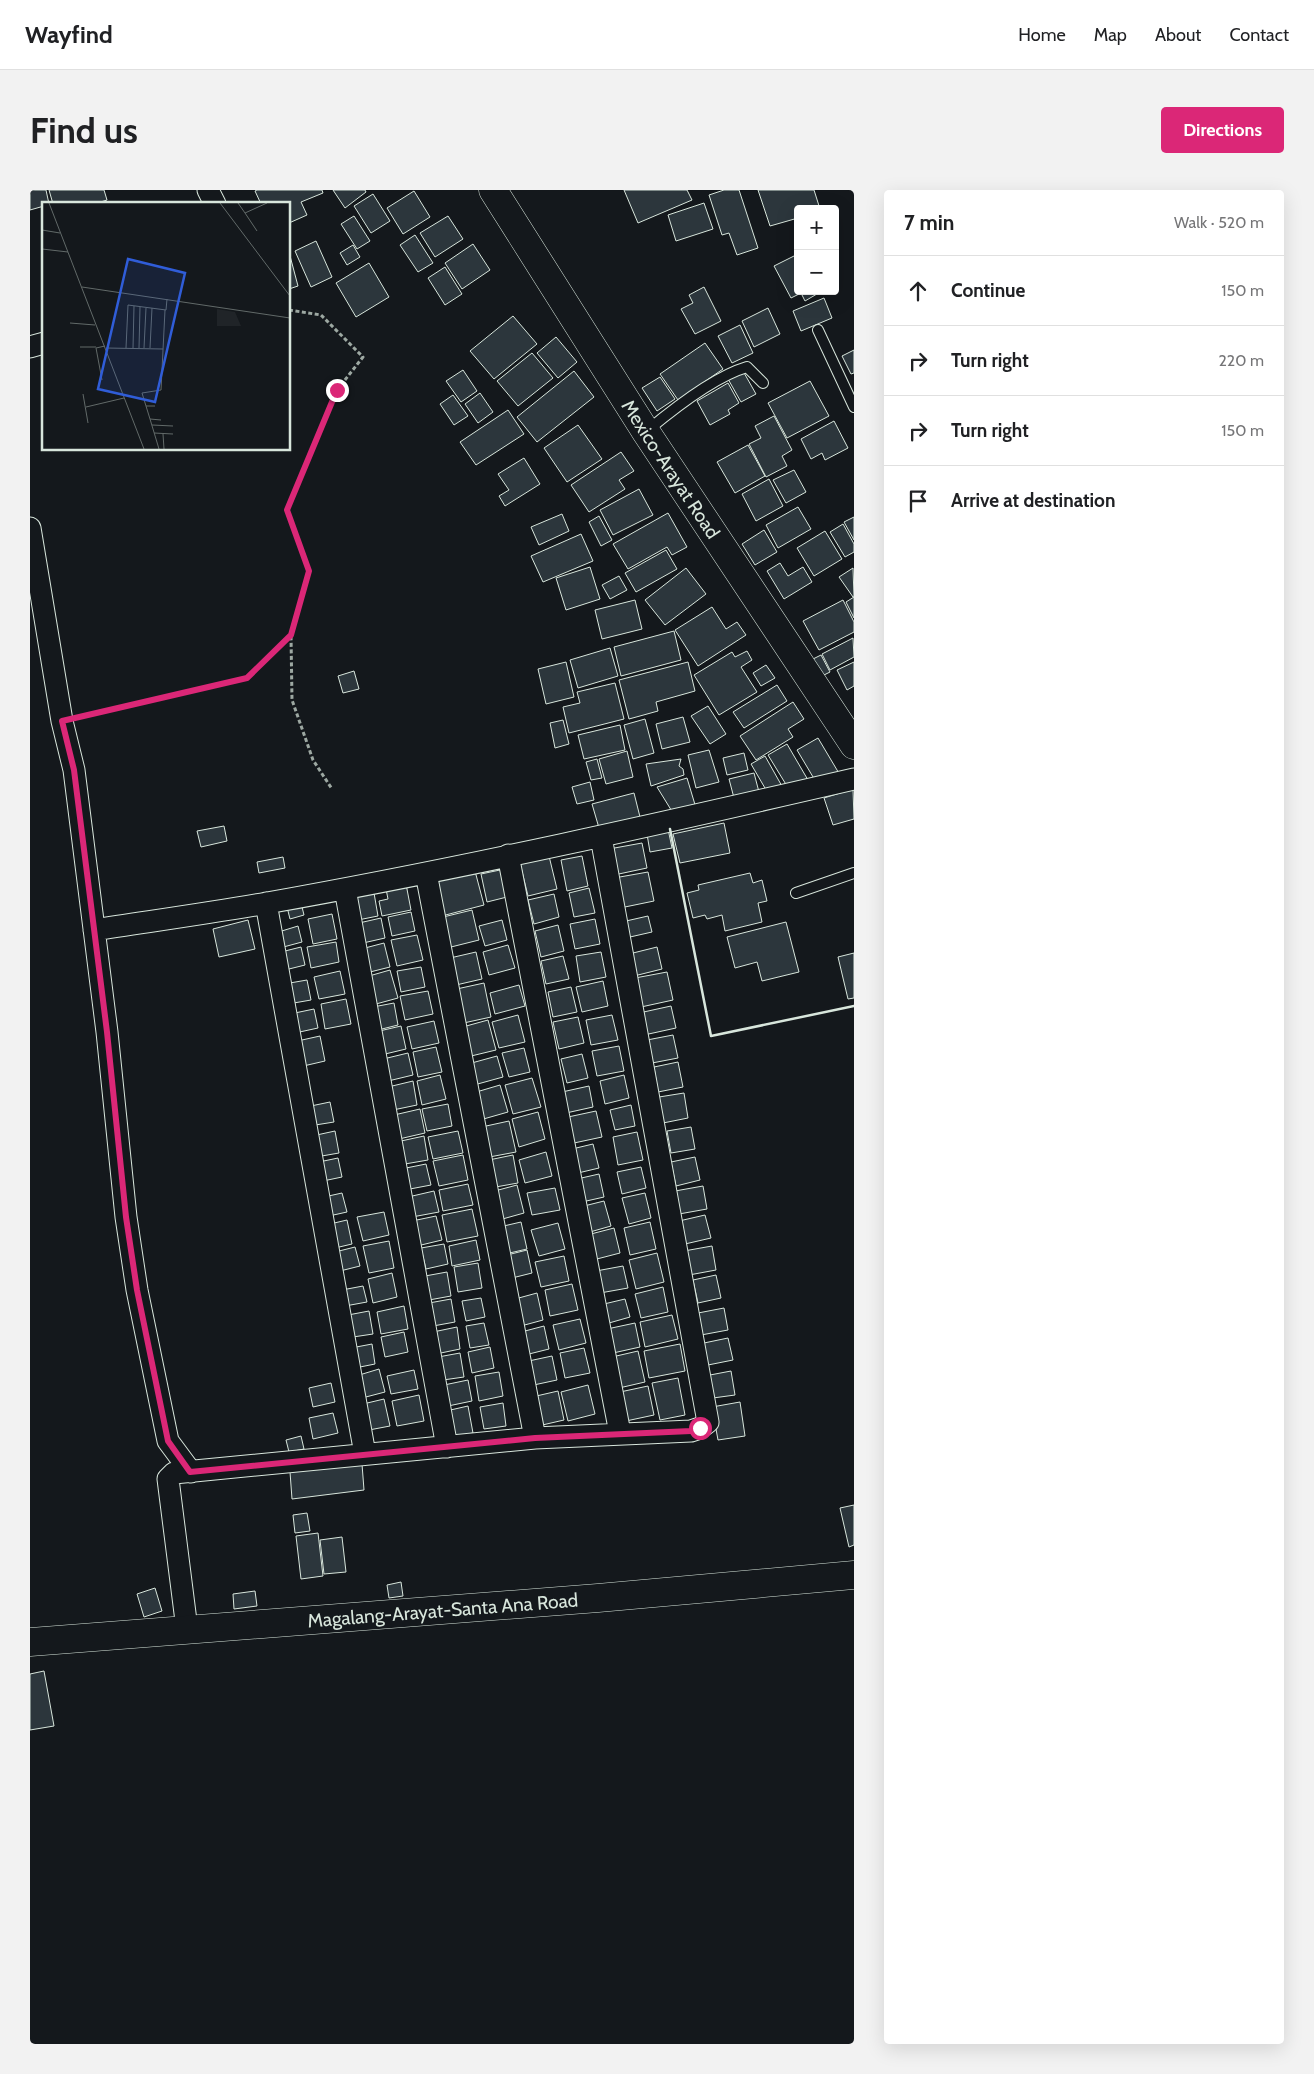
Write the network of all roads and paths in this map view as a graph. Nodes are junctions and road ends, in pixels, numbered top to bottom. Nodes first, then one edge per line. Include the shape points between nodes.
1 (208, 190) edge
2 (493, 190) edge
3 (214, 202) edge
4 (290, 310) edge
5 (818, 330) dead end
6 (763, 383) dead end
7 (854, 407) edge
8 (646, 432) junction
9 (30, 528) edge
10 (291, 635) junction
11 (62, 721) junction
12 (854, 745) edge
13 (854, 779) edge
14 (332, 789) dead end
15 (601, 837) junction
16 (508, 855) junction
17 (426, 873) junction
18 (854, 873) edge
19 (345, 889) junction
20 (796, 893) dead end
21 (266, 903) junction
22 (94, 930) junction
23 (620, 1433) junction
24 (535, 1438) junction
25 (447, 1447) junction
26 (365, 1454) junction
27 (190, 1472) junction
28 (854, 1575) edge
29 (187, 1629) junction
30 (30, 1642) edge

1 - 3 street
2 - 8 main road, Mexico-Arayat Road
4 - 10 path via 321,315 363,357 337,390 287,510 309,571
5 - 7 lane
6 - 8 lane via 746,367 733,371
8 - 12 main road, Mexico-Arayat Road
9 - 11 street
10 - 11 path via 247,678
10 - 14 path via 292,700 313,760
11 - 22 street via 74,770
13 - 15 street
15 - 16 street
15 - 23 street via 708,1422 691,1431
16 - 17 street
16 - 23 street
17 - 19 street
17 - 24 street
18 - 20 lane
19 - 21 street
19 - 25 street
21 - 22 street
21 - 26 street
22 - 27 street via 137,1290 168,1441
23 - 24 street
24 - 25 street
25 - 26 street
26 - 27 street
27 - 29 street via 174,1473 168,1479
28 - 29 main road, Magalang-Arayat-Santa Ana Road
29 - 30 main road, Magalang-Arayat-Santa Ana Road

